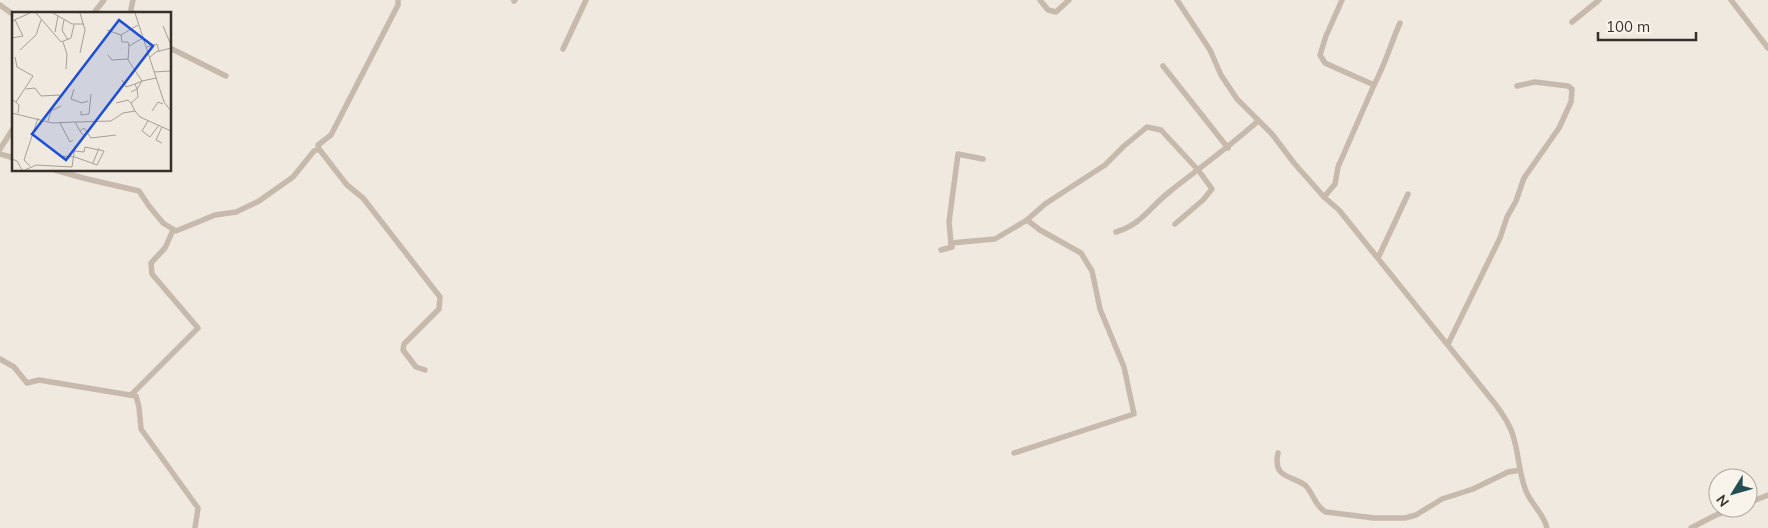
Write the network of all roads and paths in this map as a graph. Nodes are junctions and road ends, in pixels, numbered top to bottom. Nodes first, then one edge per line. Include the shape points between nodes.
1 (104, 0) edge
2 (398, 0) edge
3 (586, 0) edge
4 (1040, 0) edge
5 (1069, 0) edge
6 (1177, 0) edge
7 (1342, 0) edge
8 (1599, 0) edge
9 (1731, 0) edge
10 (0, 4) edge
11 (95, 12) edge
12 (12, 13) edge
13 (1400, 22) dead end
14 (1572, 22) dead end
15 (171, 48) edge
16 (1768, 48) edge
17 (563, 49) dead end
18 (1163, 66) dead end
19 (226, 76) dead end
20 (1374, 85) junction
21 (1517, 86) dead end
22 (1258, 121) junction
23 (12, 130) edge
24 (1228, 148) junction
25 (0, 149) edge
26 (319, 150) junction
27 (983, 160) dead end
28 (58, 171) edge
29 (1199, 171) junction
30 (1408, 194) dead end
31 (1324, 196) junction
32 (1027, 220) junction
33 (1175, 224) dead end
34 (173, 230) junction
35 (1116, 232) dead end
36 (951, 243) junction
37 (940, 250) dead end
38 (1378, 258) junction
39 (1448, 344) junction
40 (0, 359) edge
41 (425, 370) dead end
42 (131, 395) junction
43 (1014, 453) dead end
44 (1278, 453) dead end
45 (1520, 470) junction
46 (1710, 518) edge
47 (195, 528) edge
48 (1547, 528) edge
49 (1691, 528) edge

1 - 11 street
2 - 26 street via 331,135 318,145
3 - 17 street
4 - 5 street via 1048,10 1056,12
6 - 22 street via 1237,99
7 - 20 street via 1320,55 1325,64
8 - 14 street
9 - 16 street
10 - 12 street
13 - 20 street
15 - 19 street
18 - 24 street
20 - 31 street via 1338,167 1336,184
21 - 39 street via 1535,82 1568,86 1572,89 1571,102 1559,128 1524,178 1500,238
22 - 24 street
22 - 31 street
23 - 25 street
24 - 29 street
26 - 34 street via 314,151 293,177 259,202
26 - 41 street via 347,185 363,198 440,296 439,309 404,344 403,350 416,368
27 - 36 street via 958,154 948,222
28 - 34 street via 139,191 163,223
29 - 32 street via 1161,130 1147,127 1105,164
29 - 33 street via 1212,189
29 - 35 street via 1166,195 1144,218
30 - 38 street
31 - 38 street
32 - 36 street via 995,239
32 - 43 street via 1081,253 1092,271 1100,309 1124,367 1134,414
34 - 42 street via 165,248 151,263 152,274 198,328
36 - 37 street via 952,247
38 - 39 street
39 - 45 street via 1506,420 1514,437
40 - 42 street via 14,367 27,383 40,380
42 - 47 street via 136,396 141,429 198,508
44 - 45 street via 1281,472 1306,486 1319,508 1326,512 1393,519 1416,515 1442,499
45 - 48 street via 1527,495
46 - 49 street

